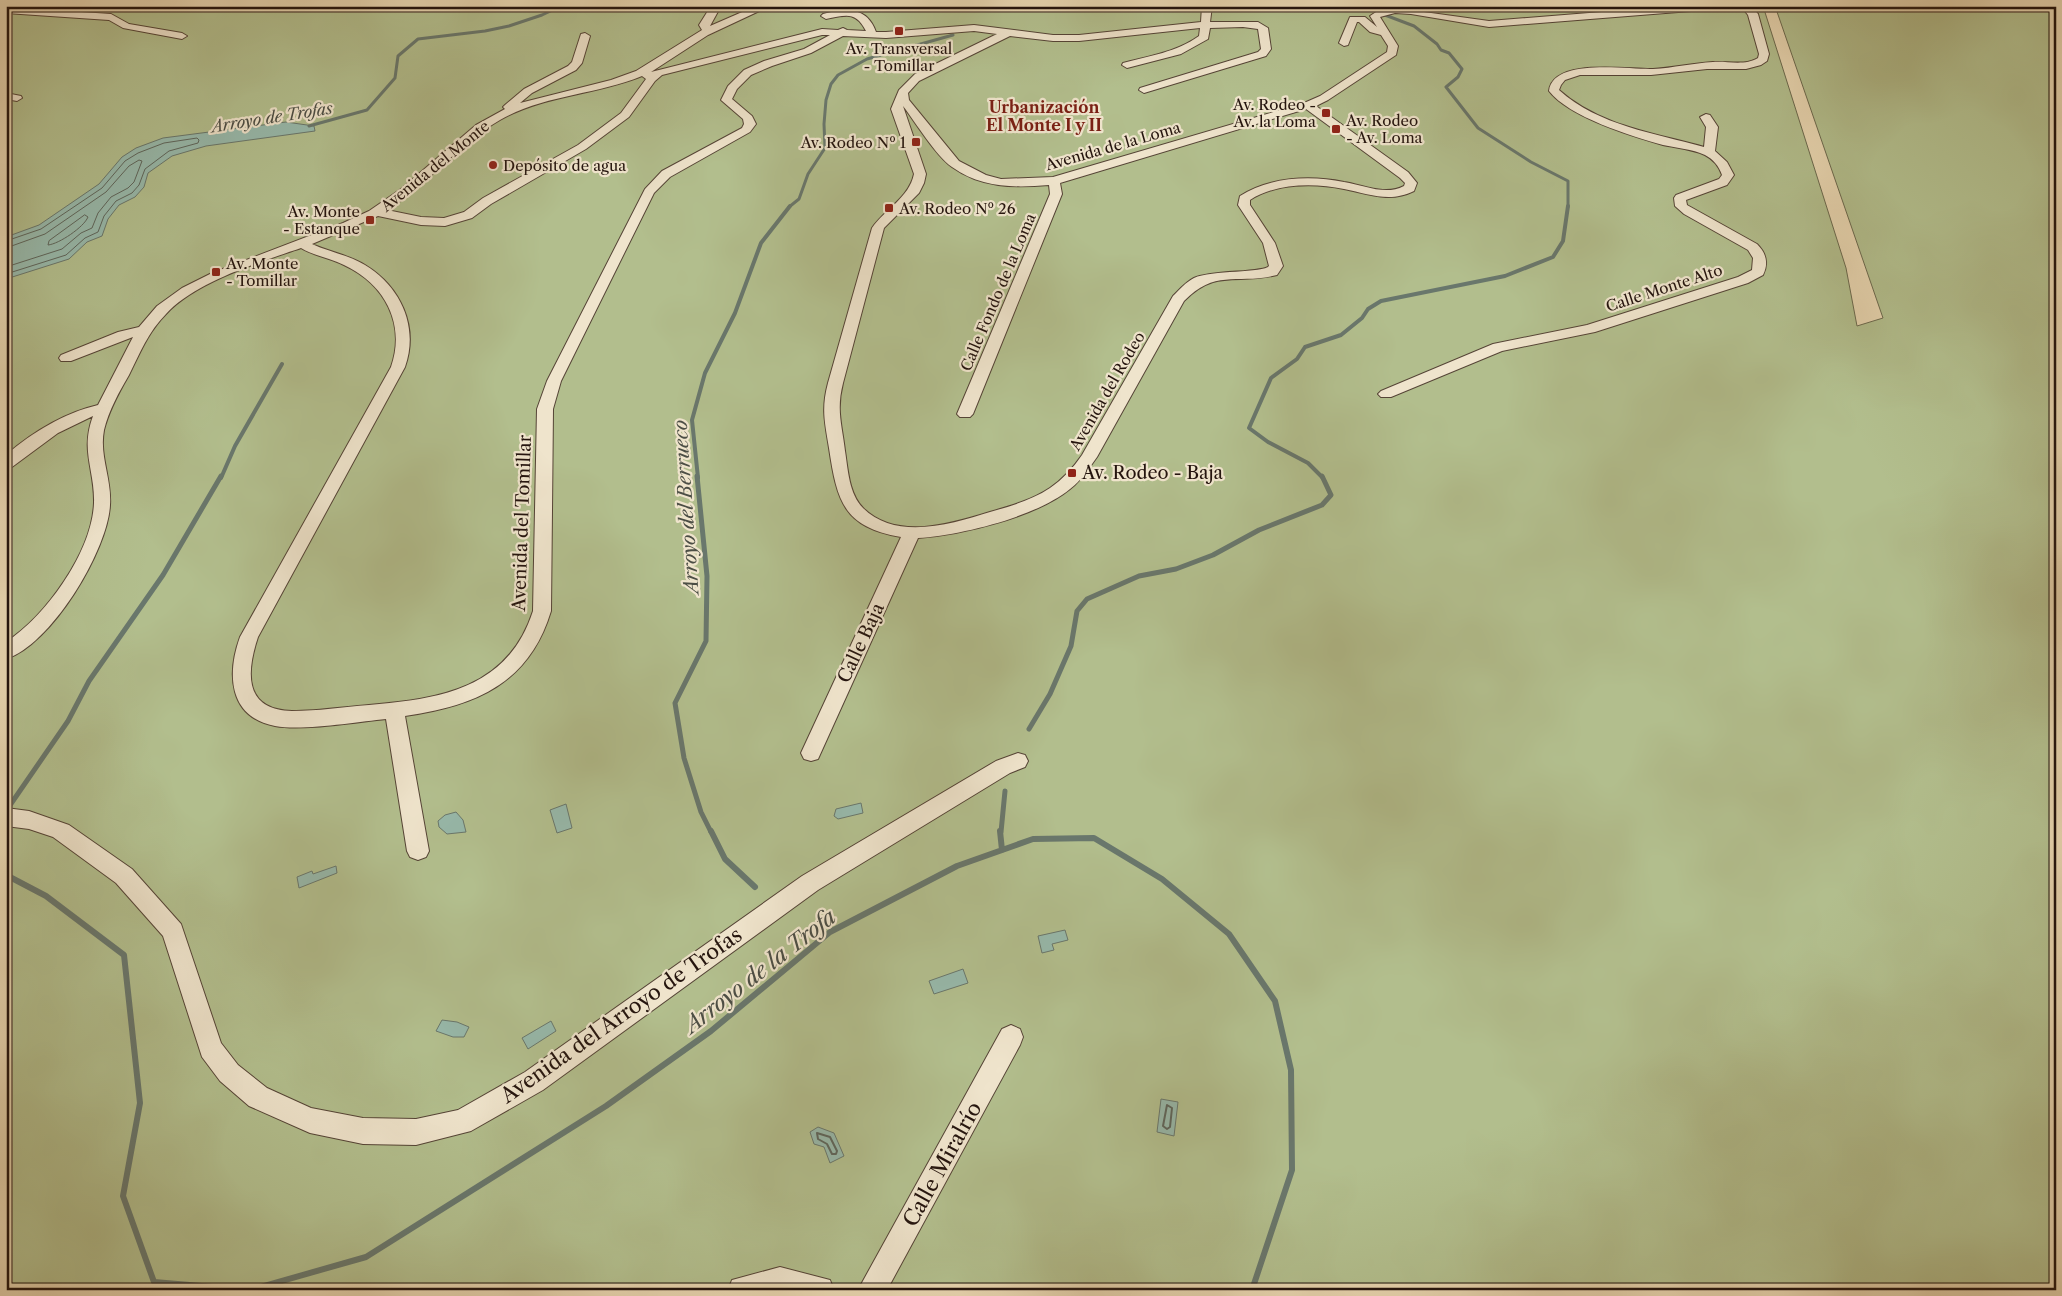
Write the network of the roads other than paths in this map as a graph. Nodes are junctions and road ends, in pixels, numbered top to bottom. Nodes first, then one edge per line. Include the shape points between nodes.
1 (716, 6) edge
2 (765, 6) edge
3 (1207, 6) edge
4 (1716, 6) edge
5 (1746, 6) edge
6 (6, 10) edge
7 (826, 16) dead end
8 (1206, 24) junction
9 (843, 31) junction
10 (707, 32) junction
11 (1386, 32) junction
12 (1007, 33) junction
13 (869, 34) junction
14 (182, 36) dead end
15 (585, 36) dead end
16 (1344, 43) dead end
17 (1127, 65) dead end
18 (654, 72) junction
19 (1144, 90) dead end
20 (519, 104) junction
21 (1308, 104) junction
22 (905, 111) junction
23 (1706, 117) dead end
24 (1709, 152) junction
25 (1054, 181) junction
26 (376, 212) junction
27 (302, 243) junction
28 (144, 330) junction
29 (66, 358) dead end
30 (1386, 394) dead end
31 (104, 408) junction
32 (965, 414) dead end
33 (6, 463) edge
34 (911, 534) junction
35 (6, 652) edge
36 (394, 710) junction
37 (811, 752) dead end
38 (1018, 761) dead end
39 (6, 817) edge
40 (418, 851) dead end
41 (1011, 1038) dead end
42 (742, 1290) edge
43 (820, 1290) edge
44 (872, 1290) edge

1 - 10 street via 704,25
2 - 10 street, Avenida del Monte
3 - 8 street
4 - 11 street, Avenida de la Loma via 1489,24 1414,11 1386,10 1377,12 1376,16
5 - 24 street, Calle Monte Alto via 1753,14 1764,54 1760,62 1651,72 1584,72 1570,74 1554,84 1554,91 1560,99 1572,106 1640,134
6 - 14 street via 111,17 126,26
7 - 13 street via 848,12 858,14 866,21 871,31
8 - 12 street via 1079,38
8 - 17 street via 1204,37 1190,46
8 - 19 street via 1261,26 1266,50 1262,54
9 - 13 street
9 - 18 street via 822,32
9 - 36 street, Avenida del Tomillar via 812,49 745,73 726,100 748,118 750,124 746,130 658,180 588,311 554,381 545,409 542,611 527,649 488,684 444,701
10 - 18 street, Avenida del Monte
11 - 16 street via 1374,30 1362,19 1353,19
11 - 21 street, Avenida de la Loma via 1393,46 1392,53 1324,98
12 - 13 street via 974,28
12 - 22 street via 919,76 898,100 897,108
15 - 20 street via 577,63 528,91
18 - 20 street, Avenida del Monte
18 - 26 street via 618,121 582,147 468,215 445,222 421,222
20 - 26 street, Avenida del Monte via 456,146
21 - 25 street, Avenida de la Loma
21 - 34 street, Avenida del Rodeo via 1404,175 1411,183 1410,188 1394,194 1339,184 1310,183 1272,186 1250,194 1244,199 1244,205 1269,243 1276,266 1272,272 1262,275 1210,277 1197,282 1178,299 1076,475 1049,496 1002,514 957,528
22 - 25 street, Avenida de la Loma via 955,164 968,172 1001,183
22 - 34 street, Avenida del Rodeo via 920,174 919,185 878,228 830,405 847,499 870,522
23 - 24 street via 1712,127
24 - 30 street, Calle Monte Alto via 1726,167 1728,174 1723,182 1680,198 1681,206 1757,252 1760,260 1758,272 1743,280 1590,329 1498,347
25 - 32 street, Calle Fondo de la Loma via 1056,194
26 - 27 street, Avenida del Monte
27 - 28 street, Avenida del Monte via 192,288 162,310
27 - 36 street, Avenida del Tomillar via 350,262 383,286 400,316 404,345 398,367 249,637 240,674 244,693 253,705 273,718 298,719
28 - 29 street
28 - 31 street, Avenida del Monte
31 - 33 street via 76,416
31 - 35 street, Avenida del Monte via 93,449 102,502 99,527 71,582 47,616
34 - 37 street, Calle Baja
36 - 40 street
38 - 39 street, Avenida del Arroyo de Trofas via 810,883 534,1081 462,1122 416,1132 363,1131 310,1120 258,1097 229,1073 211,1049 173,931 124,876 61,831 29,820
41 - 44 street, Calle Miralrío
42 - 43 street via 780,1281

